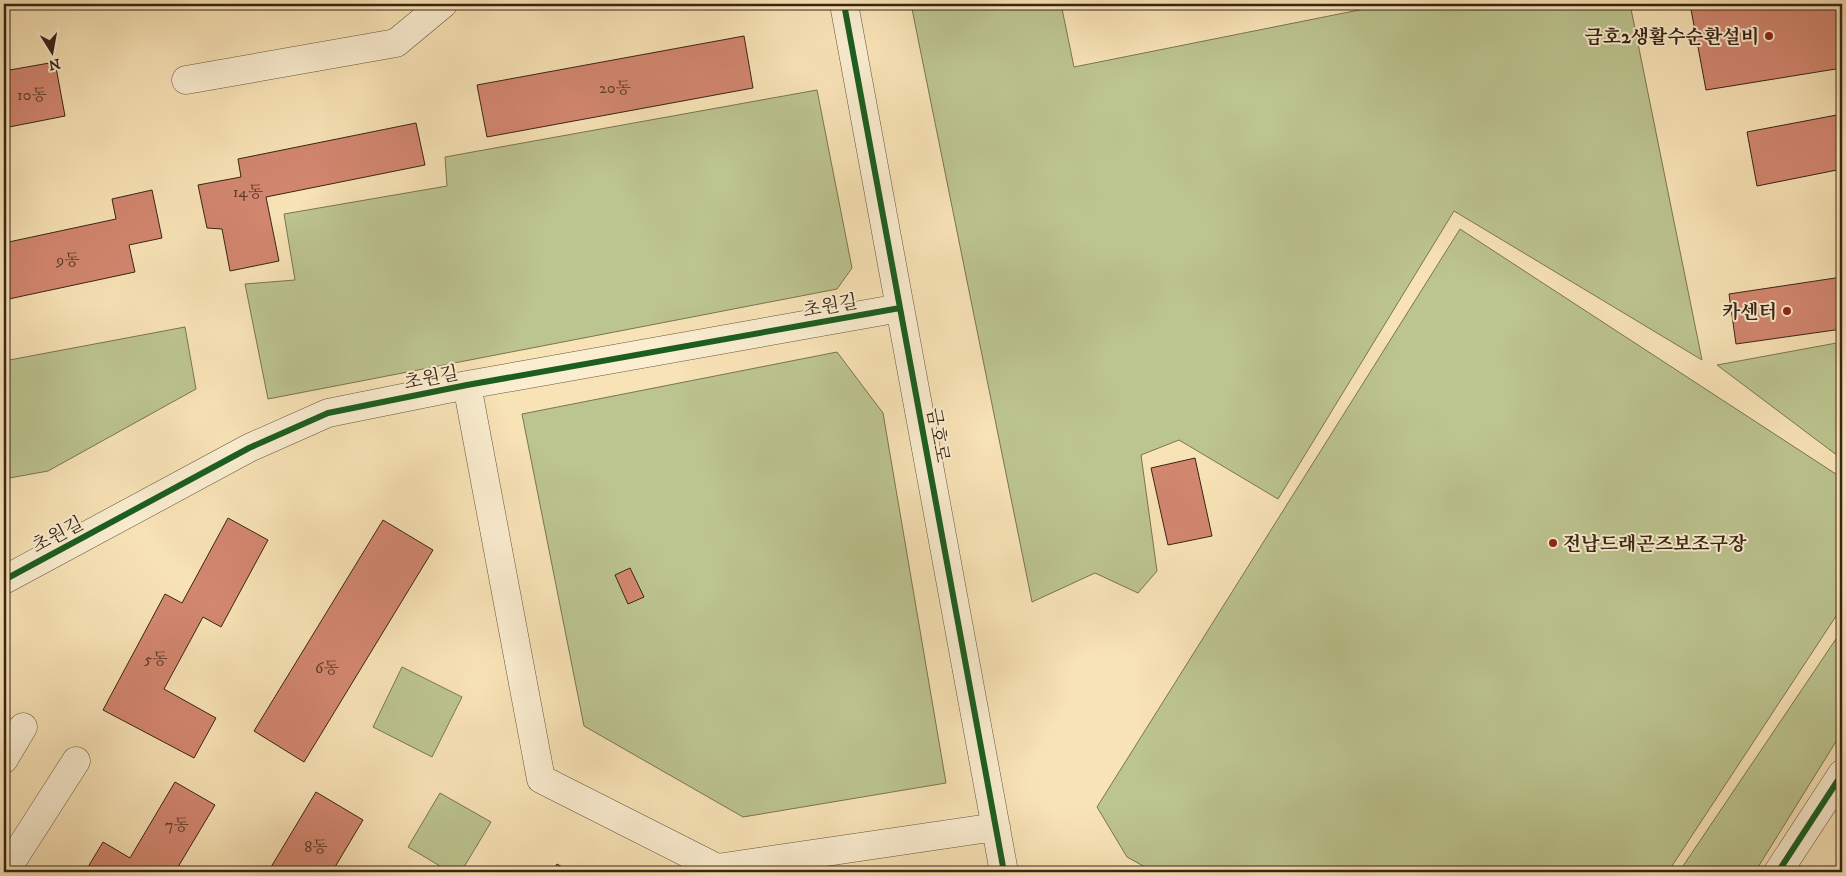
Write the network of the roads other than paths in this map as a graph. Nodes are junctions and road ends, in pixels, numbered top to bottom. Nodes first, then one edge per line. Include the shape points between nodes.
1 (443, 4) edge
2 (844, 4) edge
3 (186, 80) dead end
4 (900, 308) junction
5 (467, 385) junction
6 (4, 580) edge
7 (23, 727) dead end
8 (4, 759) edge
9 (76, 761) dead end
10 (1842, 774) edge
11 (996, 827) junction
12 (5, 872) edge
13 (1004, 872) edge
14 (1778, 872) edge

1 - 3 street via 396,42
2 - 4 street, 금호로
4 - 5 street, 초원길
4 - 11 street, 금호로
5 - 6 street, 초원길 via 328,413 250,448
5 - 11 street via 540,779 717,868
7 - 8 street
9 - 12 street
10 - 14 street
11 - 13 street, 금호로

